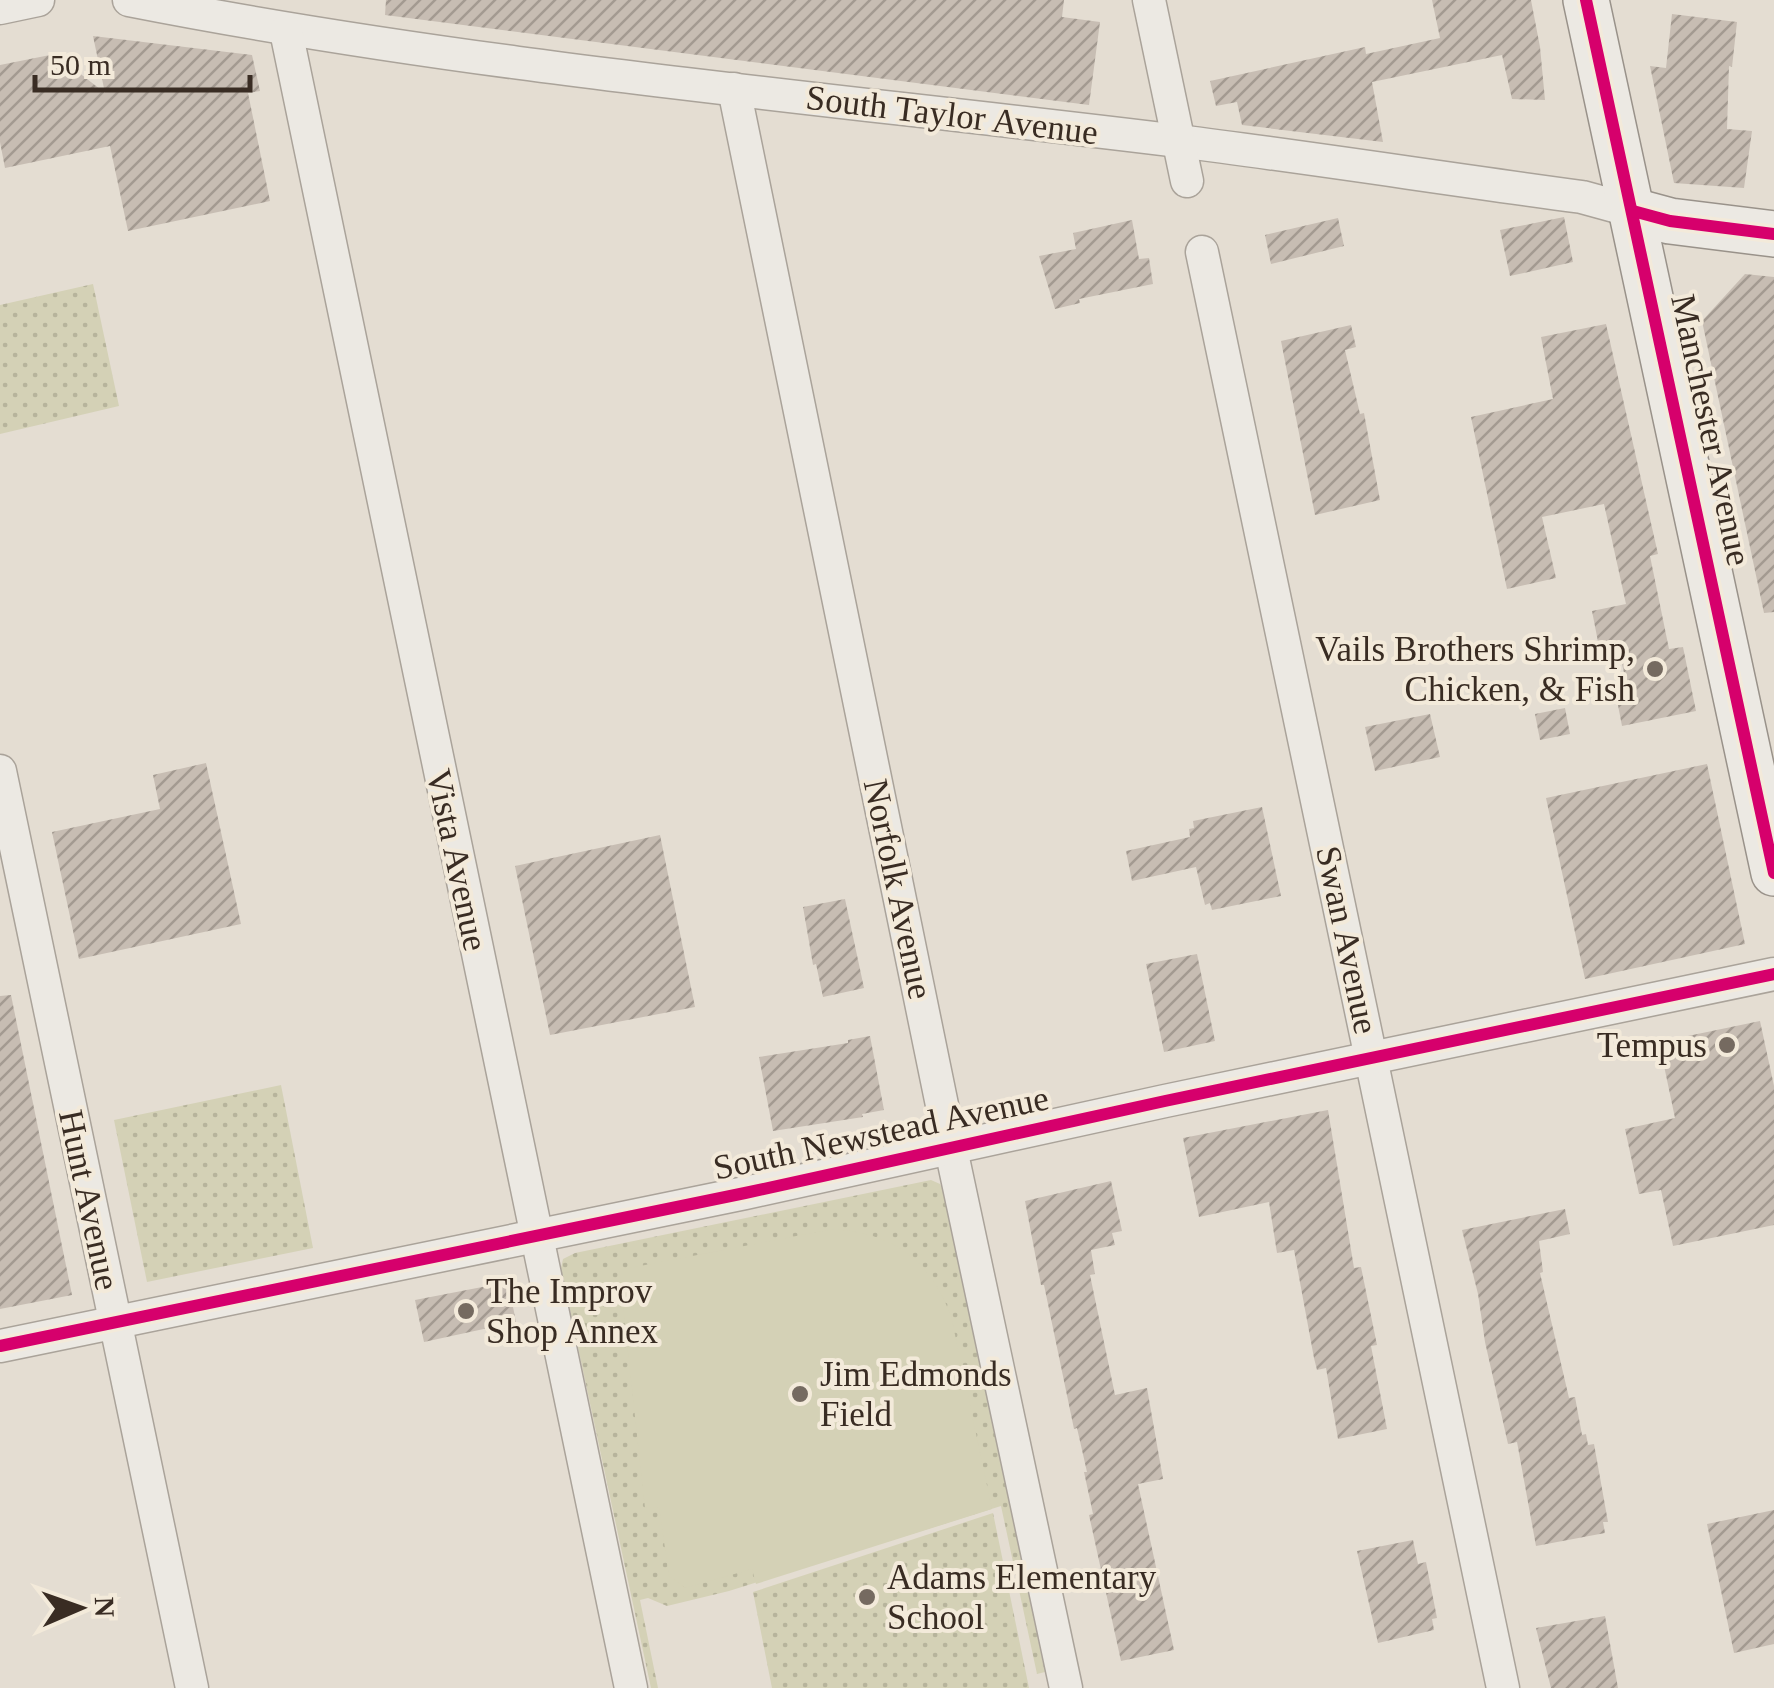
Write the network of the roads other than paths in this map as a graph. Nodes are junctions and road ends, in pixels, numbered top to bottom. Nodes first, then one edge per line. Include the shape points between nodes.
1 (38, 0) edge
2 (129, 0) edge
3 (1150, 0) edge
4 (1586, 0) edge
5 (0, 8) edge
6 (286, 31) junction
7 (734, 89) junction
8 (1179, 141) junction
9 (1188, 181) dead end
10 (1633, 211) junction
11 (1774, 234) edge
12 (1202, 252) dead end
13 (0, 771) edge
14 (1774, 873) edge
15 (1774, 974) edge
16 (1372, 1058) junction
17 (951, 1149) junction
18 (535, 1237) junction
19 (115, 1322) junction
20 (0, 1346) edge
21 (192, 1688) edge
22 (631, 1688) edge
23 (1066, 1688) edge
24 (1503, 1688) edge

1 - 5 street
2 - 6 street, South Taylor Avenue
3 - 8 street
4 - 10 main road, Manchester Avenue
6 - 7 street, South Taylor Avenue
6 - 18 street, Vista Avenue
7 - 8 street, South Taylor Avenue
7 - 17 street, Norfolk Avenue
8 - 9 street
8 - 10 street, South Taylor Avenue via 1582,197
10 - 11 main road, South Taylor Avenue
10 - 14 main road, Manchester Avenue
12 - 16 street, Swan Avenue
13 - 19 street, Hunt Avenue
15 - 16 street, South Newstead Avenue
16 - 17 street, South Newstead Avenue
16 - 24 street, Swan Avenue
17 - 18 street, South Newstead Avenue
17 - 23 street, Norfolk Avenue
18 - 19 street, South Newstead Avenue
18 - 22 street, Vista Avenue
19 - 20 street, South Newstead Avenue
19 - 21 street, Hunt Avenue

